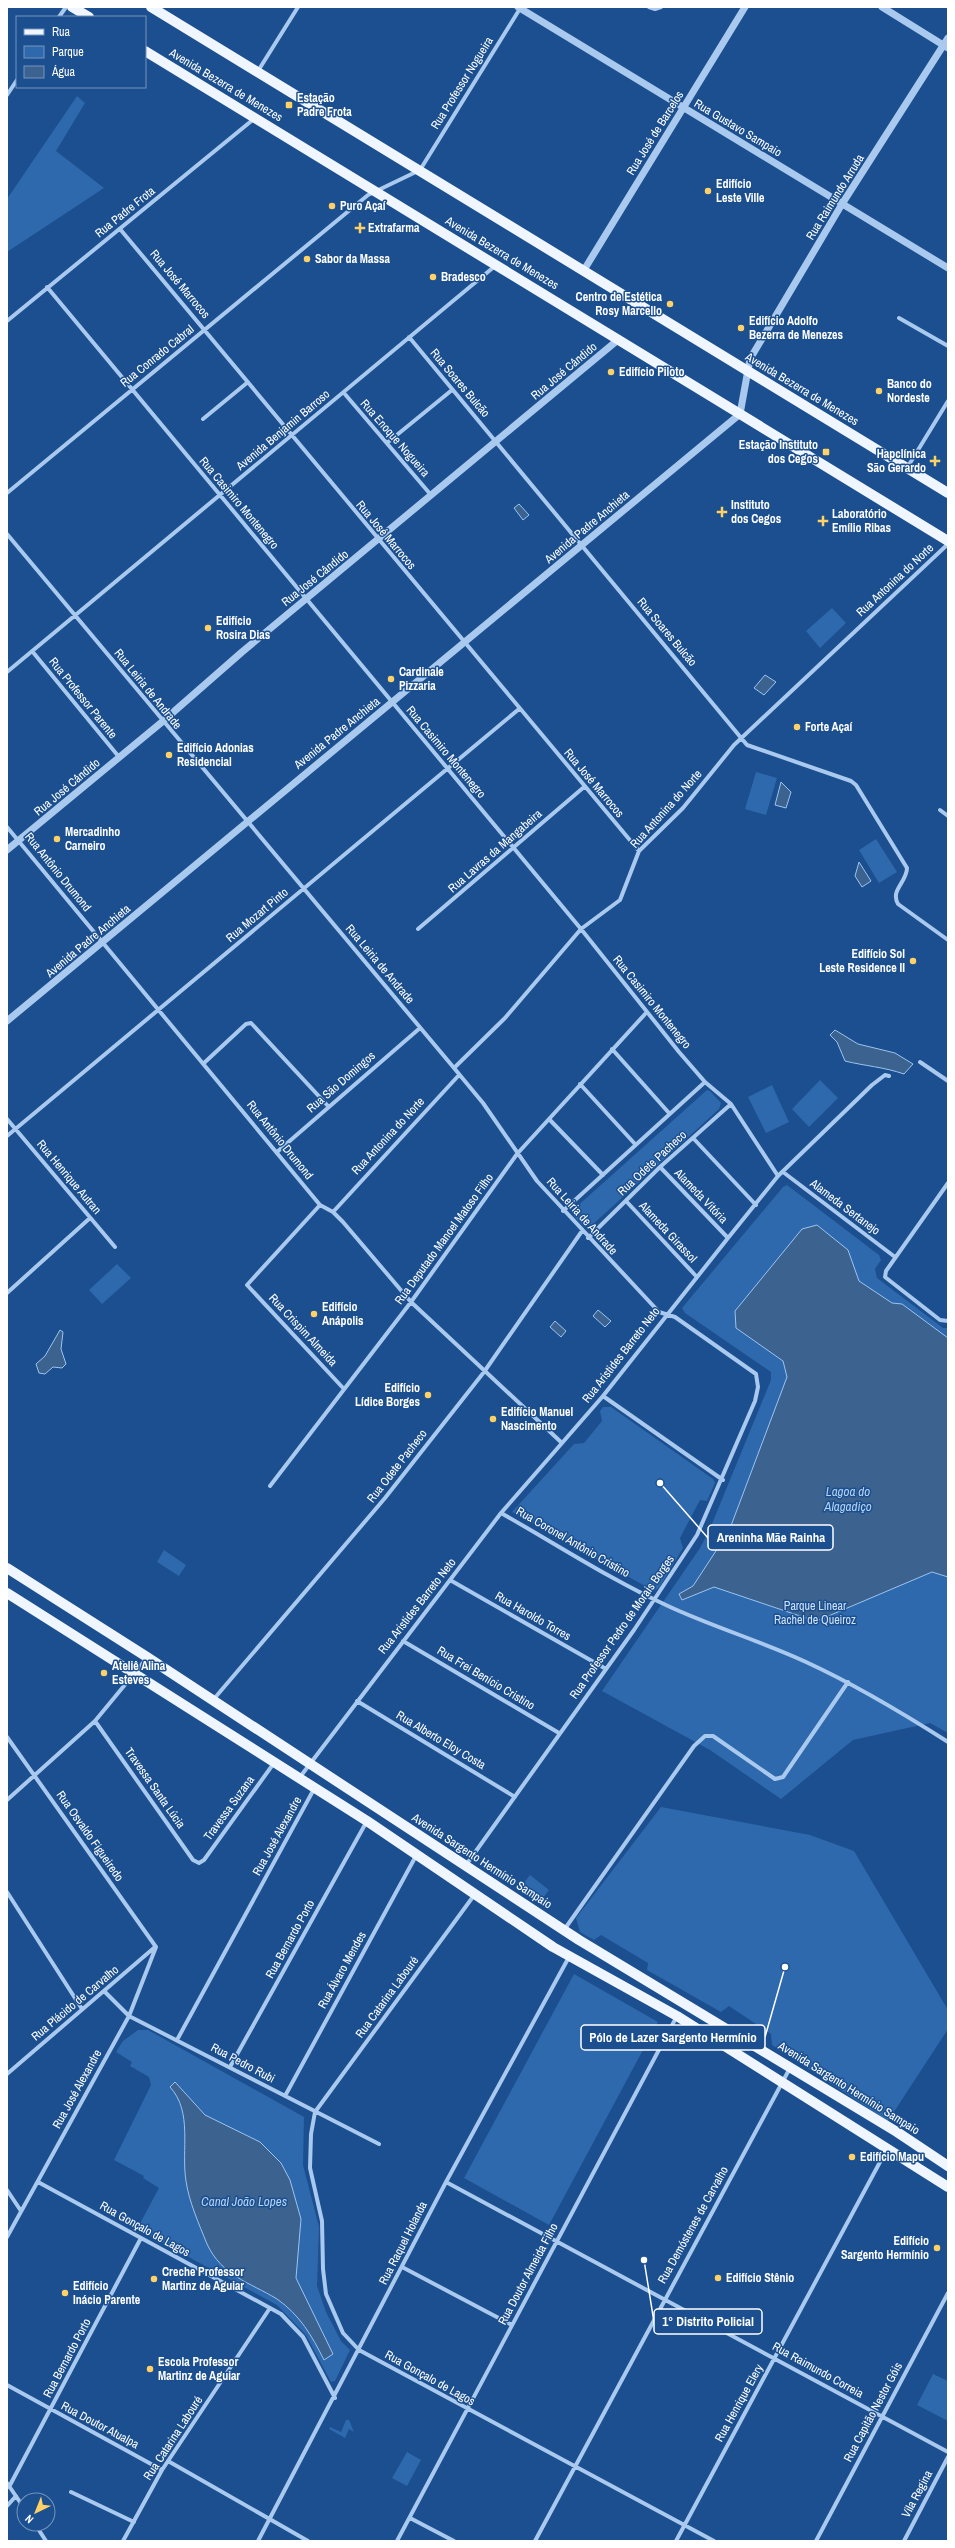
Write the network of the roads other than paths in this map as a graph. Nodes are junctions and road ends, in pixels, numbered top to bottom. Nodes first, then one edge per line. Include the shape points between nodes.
1 (66, 7) edge
2 (72, 7) edge
3 (151, 7) edge
4 (298, 7) edge
5 (519, 7) edge
6 (648, 7) edge
7 (661, 7) edge
8 (745, 7) edge
9 (882, 7) edge
10 (60, 16) edge
11 (87, 16) edge
12 (948, 38) edge
13 (946, 47) edge
14 (146, 52) edge
15 (258, 72) junction
16 (16, 82) edge
17 (7, 95) edge
18 (684, 108) junction
19 (255, 118) junction
20 (420, 170) junction
21 (376, 191) junction
22 (842, 204) junction
23 (120, 229) junction
24 (497, 265) junction
25 (948, 268) edge
26 (584, 270) junction
27 (47, 287) junction
28 (899, 318) dead end
29 (7, 320) edge
30 (205, 329) junction
31 (409, 337) junction
32 (619, 339) junction
33 (948, 346) edge
34 (748, 371) junction
35 (248, 382) junction
36 (131, 390) junction
37 (452, 390) junction
38 (344, 392) junction
39 (948, 402) edge
40 (740, 414) junction
41 (203, 419) dead end
42 (292, 436) junction
43 (497, 442) junction
44 (387, 443) junction
45 (907, 468) junction
46 (7, 493) edge
47 (948, 493) edge
48 (220, 495) junction
49 (432, 496) junction
50 (7, 534) edge
51 (378, 541) junction
52 (948, 543) edge
53 (583, 545) junction
54 (307, 600) junction
55 (76, 615) junction
56 (465, 643) junction
57 (32, 651) junction
58 (7, 672) edge
59 (392, 703) junction
60 (519, 709) junction
61 (162, 722) junction
62 (741, 738) junction
63 (119, 757) junction
64 (447, 770) junction
65 (584, 787) junction
66 (940, 810) dead end
67 (948, 816) edge
68 (248, 822) junction
69 (7, 827) edge
70 (19, 841) junction
71 (514, 848) junction
72 (7, 850) edge
73 (639, 852) junction
74 (304, 889) junction
75 (418, 929) dead end
76 (581, 929) junction
77 (948, 940) edge
78 (103, 944) junction
79 (159, 1010) junction
80 (646, 1013) junction
81 (7, 1021) edge
82 (420, 1028) junction
83 (612, 1049) junction
84 (920, 1062) dead end
85 (204, 1063) junction
86 (454, 1068) junction
87 (459, 1075) junction
88 (889, 1076) dead end
89 (948, 1081) edge
90 (705, 1082) junction
91 (580, 1084) junction
92 (730, 1104) junction
93 (328, 1106) junction
94 (670, 1113) junction
95 (7, 1119) edge
96 (549, 1119) junction
97 (15, 1129) junction
98 (7, 1136) edge
99 (693, 1138) junction
100 (635, 1144) junction
101 (277, 1152) junction
102 (517, 1154) junction
103 (660, 1168) junction
104 (783, 1172) junction
105 (603, 1175) junction
106 (778, 1176) junction
107 (948, 1183) edge
108 (626, 1201) junction
109 (320, 1205) junction
110 (756, 1205) junction
111 (563, 1211) junction
112 (333, 1212) junction
113 (90, 1218) junction
114 (582, 1231) junction
115 (588, 1238) junction
116 (728, 1238) junction
117 (115, 1247) dead end
118 (895, 1257) junction
119 (696, 1276) junction
120 (7, 1293) edge
121 (411, 1302) junction
122 (666, 1314) junction
123 (948, 1321) edge
124 (484, 1372) junction
125 (757, 1380) joint
126 (344, 1389) junction
127 (603, 1396) junction
128 (562, 1443) junction
129 (723, 1480) junction
130 (270, 1486) dead end
131 (501, 1513) junction
132 (7, 1568) edge
133 (450, 1580) junction
134 (7, 1592) edge
135 (655, 1600) junction
136 (403, 1641) junction
137 (147, 1657) junction
138 (606, 1669) junction
139 (134, 1674) junction
140 (848, 1682) junction
141 (213, 1701) junction
142 (357, 1701) junction
143 (95, 1721) junction
144 (560, 1733) junction
145 (7, 1737) edge
146 (948, 1742) edge
147 (274, 1763) junction
148 (310, 1764) junction
149 (34, 1776) junction
150 (299, 1779) junction
151 (314, 1789) junction
152 (515, 1797) junction
153 (7, 1800) edge
154 (367, 1821) junction
155 (417, 1854) junction
156 (200, 1863) joint
157 (466, 1866) junction
158 (7, 1892) edge
159 (475, 1893) junction
160 (564, 1931) junction
161 (156, 1947) junction
162 (570, 1956) junction
163 (104, 1991) junction
164 (82, 2009) junction
165 (129, 2016) junction
166 (677, 2016) junction
167 (177, 2040) junction
168 (230, 2067) junction
169 (790, 2068) junction
170 (7, 2074) edge
171 (782, 2082) junction
172 (285, 2096) junction
173 (315, 2112) junction
174 (379, 2144) dead end
175 (888, 2148) junction
176 (948, 2166) edge
177 (38, 2182) junction
178 (446, 2182) junction
179 (948, 2187) edge
180 (7, 2190) edge
181 (21, 2211) junction
182 (7, 2237) edge
183 (141, 2238) junction
184 (556, 2241) junction
185 (402, 2267) junction
186 (948, 2293) edge
187 (665, 2298) junction
188 (270, 2308) junction
189 (512, 2325) junction
190 (359, 2350) junction
191 (775, 2358) junction
192 (7, 2385) edge
193 (334, 2398) junction
194 (51, 2410) junction
195 (467, 2410) junction
196 (882, 2416) junction
197 (948, 2452) edge
198 (948, 2457) edge
199 (168, 2461) junction
200 (574, 2467) junction
201 (162, 2470) junction
202 (8, 2485) edge
203 (71, 2492) dead end
204 (16, 2496) joint
205 (7, 2506) edge
206 (410, 2518) junction
207 (269, 2520) junction
208 (134, 2522) junction
209 (684, 2525) junction
210 (40, 2532) edge
211 (46, 2541) edge
212 (123, 2541) edge
213 (258, 2541) edge
214 (308, 2541) edge
215 (397, 2541) edge
216 (454, 2541) edge
217 (535, 2541) edge
218 (676, 2541) edge
219 (714, 2541) edge
220 (816, 2541) edge
221 (904, 2541) edge

1 - 10 street
2 - 11 main road
3 - 15 main road, Avenida Bezerra de Menezes
4 - 15 street
5 - 18 street, Rua Gustavo Sampaio
5 - 20 street, Rua Professor Nogueira
6 - 7 street
8 - 18 street, Rua José de Barcelos
9 - 13 street
12 - 13 street, Rua Raimundo Arruda
13 - 22 street, Rua Raimundo Arruda
14 - 19 main road, Avenida Bezerra de Menezes
15 - 20 main road, Avenida Bezerra de Menezes
16 - 17 street
18 - 22 street, Rua Gustavo Sampaio
18 - 26 street, Rua José de Barcelos
19 - 21 main road, Avenida Bezerra de Menezes
19 - 23 street, Rua Padre Frota
20 - 21 street, Rua Conrado Cabral
20 - 26 main road, Avenida Bezerra de Menezes
21 - 24 main road, Avenida Bezerra de Menezes
21 - 30 street, Rua Conrado Cabral
22 - 25 street, Rua Gustavo Sampaio
22 - 34 street, Rua Raimundo Arruda via 750,360
23 - 27 street, Rua Padre Frota
23 - 30 street, Rua José Marrocos
24 - 31 street, Avenida Benjamin Barroso
24 - 32 main road, Avenida Bezerra de Menezes
26 - 34 main road, Avenida Bezerra de Menezes
27 - 29 street, Rua Padre Frota
27 - 36 street, Rua Casimiro Montenegro
28 - 33 street
30 - 35 street, Rua José Marrocos
30 - 36 street, Rua Conrado Cabral
31 - 37 street, Rua Soares Bulcão
31 - 38 street, Avenida Benjamin Barroso
32 - 40 main road, Avenida Bezerra de Menezes
32 - 43 street, Rua José Cândido
34 - 40 street
34 - 45 main road, Avenida Bezerra de Menezes
35 - 41 street
35 - 42 street, Rua José Marrocos
36 - 46 street, Rua Conrado Cabral
36 - 48 street, Rua Casimiro Montenegro
37 - 43 street, Rua Soares Bulcão
37 - 44 street
38 - 42 street, Avenida Benjamin Barroso
38 - 44 street, Rua Enoque Nogueira
39 - 45 street
40 - 52 main road, Avenida Bezerra de Menezes
40 - 53 street, Avenida Padre Anchieta
42 - 48 street, Avenida Benjamin Barroso
42 - 51 street, Rua José Marrocos
43 - 49 street, Rua José Cândido
43 - 53 street, Rua Soares Bulcão
44 - 49 street, Rua Enoque Nogueira
45 - 47 main road, Avenida Bezerra de Menezes
48 - 54 street, Rua Casimiro Montenegro
48 - 55 street, Avenida Benjamin Barroso
49 - 51 street, Rua José Cândido
50 - 55 street, Rua Leiria de Andrade
51 - 54 street, Rua José Cândido
51 - 56 street, Rua José Marrocos
52 - 62 street, Rua Antonina do Norte
53 - 56 street, Avenida Padre Anchieta
53 - 62 street, Rua Soares Bulcão
54 - 59 street, Rua Casimiro Montenegro
54 - 61 street, Rua José Cândido via 242,652
55 - 57 street, Avenida Benjamin Barroso
55 - 61 street, Rua Leiria de Andrade
56 - 59 street, Avenida Padre Anchieta
56 - 60 street, Rua José Marrocos
57 - 58 street, Avenida Benjamin Barroso
57 - 63 street, Rua Professor Parente
59 - 64 street, Rua Casimiro Montenegro
59 - 68 street, Avenida Padre Anchieta
60 - 64 street, Rua Mozart Pinto
60 - 65 street, Rua José Marrocos
61 - 63 street, Rua José Cândido
61 - 68 street, Rua Leiria de Andrade
62 - 73 street, Rua Antonina do Norte via 683,808
62 - 77 street, Rua Soares Bulcão via 747,745 851,781 856,785 907,868 895,895 898,904
63 - 70 street, Rua José Cândido
64 - 71 street, Rua Casimiro Montenegro
64 - 74 street, Rua Mozart Pinto
65 - 71 street, Rua Lavras da Mangabeira
65 - 73 street, Rua José Marrocos
66 - 67 street
68 - 74 street, Rua Leiria de Andrade
68 - 78 street, Avenida Padre Anchieta
69 - 70 street, Rua Antônio Drumond
70 - 72 street, Rua José Cândido
70 - 78 street, Rua Antônio Drumond
71 - 75 street, Rua Lavras da Mangabeira
71 - 76 street, Rua Casimiro Montenegro
73 - 76 street, Rua Antonina do Norte via 620,900
74 - 79 street, Rua Mozart Pinto
74 - 82 street, Rua Leiria de Andrade
76 - 80 street, Rua Casimiro Montenegro
76 - 86 street, Rua Antonina do Norte via 510,1013
78 - 79 street, Rua Antônio Drumond
78 - 81 street, Avenida Padre Anchieta
79 - 85 street, Rua Antônio Drumond
79 - 97 street, Rua Mozart Pinto
80 - 83 street, Rua Deputado Manoel Matoso Filho
80 - 90 street, Rua Casimiro Montenegro
82 - 86 street, Rua Leiria de Andrade
82 - 93 street, Rua São Domingos
83 - 91 street, Rua Deputado Manoel Matoso Filho
83 - 94 street
84 - 89 street
85 - 93 street via 246,1024 251,1023
85 - 101 street, Rua Antônio Drumond
86 - 87 street, Rua Leiria de Andrade
87 - 102 street, Rua Leiria de Andrade via 483,1104
87 - 112 street, Rua Antonina do Norte
88 - 104 street, Rua Aristides Barreto Neto via 885,1075 872,1085
90 - 92 street, Rua Casimiro Montenegro
90 - 94 street, Rua Odete Pacheco
91 - 96 street, Rua Deputado Manoel Matoso Filho
91 - 100 street
92 - 99 street, Rua Odete Pacheco
92 - 106 street, Rua Casimiro Montenegro
93 - 101 street, Rua São Domingos
94 - 100 street, Rua Odete Pacheco
95 - 97 street, Rua Henrique Autran
96 - 102 street, Rua Deputado Manoel Matoso Filho
96 - 105 street
97 - 98 street, Rua Mozart Pinto
97 - 113 street, Rua Henrique Autran
99 - 103 street, Rua Odete Pacheco
99 - 110 street
100 - 105 street, Rua Odete Pacheco
101 - 109 street, Rua Antônio Drumond
102 - 111 street, Rua Leiria de Andrade
102 - 121 street, Rua Deputado Manoel Matoso Filho
103 - 108 street, Rua Odete Pacheco
103 - 116 street, Alameda Vitória
104 - 106 street, Rua Aristides Barreto Neto
104 - 118 street, Alameda Sertanejo
105 - 111 street, Rua Odete Pacheco
106 - 110 street, Rua Aristides Barreto Neto
107 - 118 street
108 - 115 street, Rua Odete Pacheco
108 - 119 street, Alameda Girassol
109 - 112 street, Rua Antônio Drumond
109 - 126 street, Rua Crispim Almeida via 247,1284
110 - 116 street, Rua Aristides Barreto Neto
111 - 114 street, Rua Leiria de Andrade
112 - 121 street, Rua Antônio Drumond
113 - 117 street, Rua Henrique Autran
113 - 120 street
114 - 115 street, Rua Leiria de Andrade
114 - 124 street, Rua Odete Pacheco
115 - 122 street, Rua Leiria de Andrade via 637,1291 659,1312
116 - 119 street, Rua Aristides Barreto Neto
118 - 123 street via 886,1271 886,1278 940,1320
119 - 122 street, Rua Aristides Barreto Neto
121 - 124 street, Rua Antônio Drumond
121 - 126 street, Rua Deputado Manoel Matoso Filho
122 - 125 street, Rua Leiria de Andrade via 675,1317 752,1371
122 - 127 street, Rua Aristides Barreto Neto
124 - 128 street, Rua Antônio Drumond
124 - 141 street, Rua Odete Pacheco via 385,1498
125 - 129 street, Rua Professor Pedro de Morais Borges via 756,1401
126 - 130 street, Rua Deputado Manoel Matoso Filho
127 - 128 street, Rua Aristides Barreto Neto
127 - 129 street
128 - 131 street, Rua Aristides Barreto Neto
129 - 135 street, Rua Professor Pedro de Morais Borges via 697,1535
131 - 133 street, Rua Aristides Barreto Neto
131 - 135 street, Rua Coronel Antônio Cristino
132 - 137 main road, Avenida Sargento Hermínio Sampaio
133 - 136 street, Rua Aristides Barreto Neto
133 - 138 street, Rua Haroldo Torres
134 - 139 main road
135 - 138 street, Rua Professor Pedro de Morais Borges
135 - 140 street, Rua Coronel Antônio Cristino via 730,1633 804,1661
136 - 142 street, Rua Aristides Barreto Neto
136 - 144 street, Rua Frei Benício Cristino
137 - 139 street
137 - 141 main road, Avenida Sargento Hermínio Sampaio
138 - 144 street, Rua Professor Pedro de Morais Borges
139 - 143 street
139 - 147 main road
140 - 146 street, Rua Coronel Antônio Cristino
140 - 160 street via 783,1777 779,1779 775,1779 713,1736 704,1736 694,1746
141 - 148 main road, Avenida Sargento Hermínio Sampaio
142 - 148 street, Rua Aristides Barreto Neto
142 - 152 street, Rua Alberto Eloy Costa
143 - 149 street
143 - 156 street, Travessa Santa Lúcia via 193,1860
144 - 152 street, Rua Professor Pedro de Morais Borges
145 - 149 street, Rua Osvaldo Figueiredo
147 - 150 main road
147 - 156 street, Travessa Suzana
148 - 150 street, Rua Aristides Barreto Neto
148 - 157 main road, Avenida Sargento Hermínio Sampaio
149 - 153 street
149 - 161 street, Rua Osvaldo Figueiredo
150 - 151 main road
151 - 154 main road
151 - 167 street, Rua José Alexandre
152 - 157 street, Rua Professor Pedro de Morais Borges
154 - 155 main road
154 - 168 street, Rua Bernardo Porto
155 - 159 main road
155 - 172 street, Rua Álvaro Mendes
157 - 160 main road, Avenida Sargento Hermínio Sampaio
158 - 164 street
159 - 162 main road
159 - 173 street, Rua Catarina Labouré
160 - 169 main road, Avenida Sargento Hermínio Sampaio
161 - 163 street, Rua Plácido de Carvalho
161 - 165 street, Rua José Alexandre
162 - 166 main road
162 - 178 street, Rua Raquel Holanda
163 - 164 street, Rua Plácido de Carvalho
163 - 165 street, Rua Pedro Rubi
164 - 170 street, Rua Plácido de Carvalho
165 - 167 street, Rua Pedro Rubi
165 - 177 street, Rua José Alexandre
166 - 171 main road
166 - 184 street, Rua Doutor Almeida Filho
167 - 168 street, Rua Pedro Rubi
168 - 172 street, Rua Pedro Rubi
169 - 171 street, Rua Demóstenes de Carvalho
169 - 176 main road, Avenida Sargento Hermínio Sampaio via 897,2132
171 - 175 main road
171 - 187 street, Rua Demóstenes de Carvalho
172 - 173 street, Rua Pedro Rubi
173 - 174 street, Rua Pedro Rubi
173 - 190 street, Rua Gonçalo de Lagos via 311,2134 310,2168 322,2221 326,2294 343,2333
175 - 179 main road
175 - 191 street, Rua Henrique Elery
177 - 181 street, Rua José Alexandre
177 - 183 street, Rua Gonçalo de Lagos
178 - 184 street, Rua Raimundo Correia
178 - 185 street, Rua Raquel Holanda
180 - 181 street
181 - 182 street, Rua José Alexandre
183 - 188 street, Rua Gonçalo de Lagos
183 - 194 street, Rua Bernardo Porto
184 - 187 street, Rua Raimundo Correia
184 - 189 street, Rua Doutor Almeida Filho
185 - 189 street
185 - 190 street, Rua Raquel Holanda
186 - 196 street, Rua Capitão Nestor Góis
187 - 191 street, Rua Raimundo Correia
187 - 200 street, Rua Demóstenes de Carvalho
188 - 193 street, Rua Gonçalo de Lagos via 287,2319 303,2337
188 - 199 street, Rua Catarina Labouré
189 - 195 street, Rua Doutor Almeida Filho
190 - 193 street, Rua Raquel Holanda
190 - 195 street, Rua Gonçalo de Lagos
191 - 196 street, Rua Raimundo Correia
191 - 209 street, Rua Henrique Elery
192 - 194 street, Rua Doutor Atualpa
193 - 207 street, Rua Raquel Holanda
194 - 201 street, Rua Doutor Atualpa
194 - 202 street, Rua Bernardo Porto
195 - 200 street, Rua Gonçalo de Lagos
195 - 206 street, Rua Doutor Almeida Filho
196 - 197 street, Rua Raimundo Correia
196 - 220 street, Rua Capitão Nestor Góis
198 - 221 street, Vila Regina
199 - 201 street, Rua Catarina Labouré
199 - 207 street
200 - 209 street, Rua Gonçalo de Lagos
200 - 217 street, Rua Demóstenes de Carvalho
201 - 208 street, Rua Catarina Labouré
202 - 204 street
203 - 208 street
204 - 205 street
206 - 215 street, Rua Doutor Almeida Filho
206 - 216 street
207 - 213 street, Rua Raquel Holanda
207 - 214 street
208 - 212 street, Rua Catarina Labouré
209 - 218 street, Rua Henrique Elery
209 - 219 street, Rua Gonçalo de Lagos
210 - 211 street

